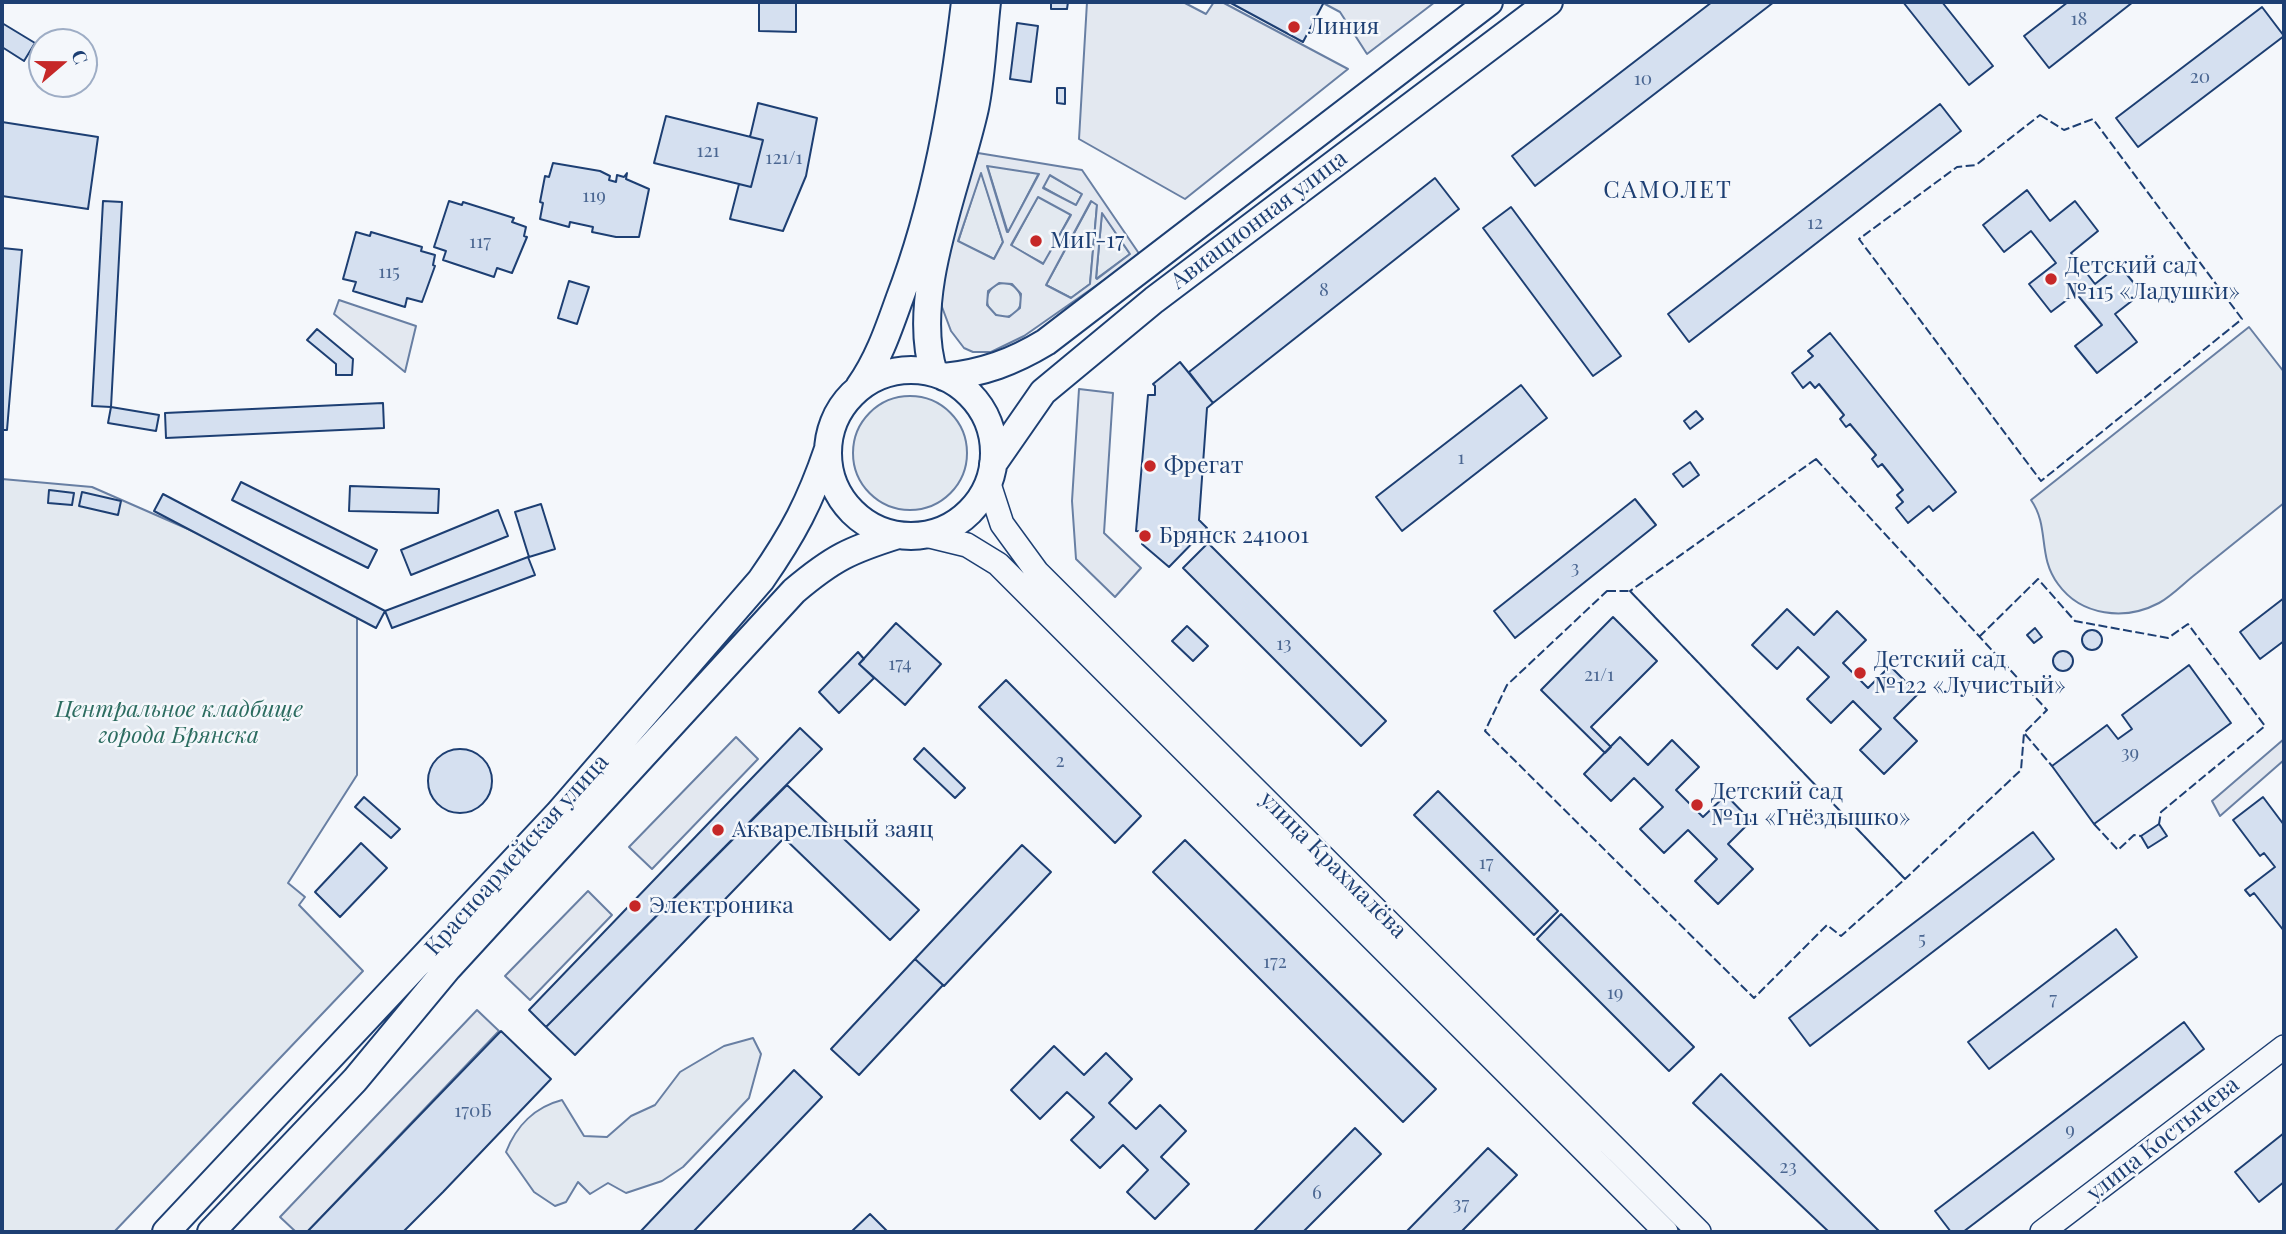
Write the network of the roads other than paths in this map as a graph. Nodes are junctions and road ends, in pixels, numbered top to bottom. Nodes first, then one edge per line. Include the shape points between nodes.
1 (965, 2) edge
2 (987, 2) edge
3 (1489, 2) edge
4 (1549, 2) edge
5 (939, 375) junction
6 (858, 389) junction
7 (828, 449) junction
8 (991, 474) junction
9 (898, 535) junction
10 (926, 535) junction
11 (2284, 1047) edge
12 (166, 1232) edge
13 (211, 1232) edge
14 (1666, 1232) edge
15 (1699, 1232) edge
16 (2042, 1232) edge

1 - 6 main road via 939,173 909,275 875,365
2 - 5 main road via 976,105 931,278 925,328
3 - 5 main road, Авиационная улица via 1046,342 1015,360 975,374
4 - 8 main road, Авиационная улица via 1154,300 1043,392
5 - 6 main road via 894,372
5 - 8 main road via 967,391 983,412 992,437
6 - 7 main road via 837,415
7 - 9 main road via 830,473 839,496 875,528
7 - 12 main road, Красноармейская улица via 809,505 761,580 558,814
8 - 10 main road via 974,508 953,525
8 - 15 main road, улица Крахмалёва via 1002,524 1037,572
9 - 10 main road
9 - 13 main road, Красноармейская улица via 850,550 794,591 448,968 355,1080
10 - 14 main road, улица Крахмалёва via 967,545 998,565
11 - 16 main road, улица Костычева

